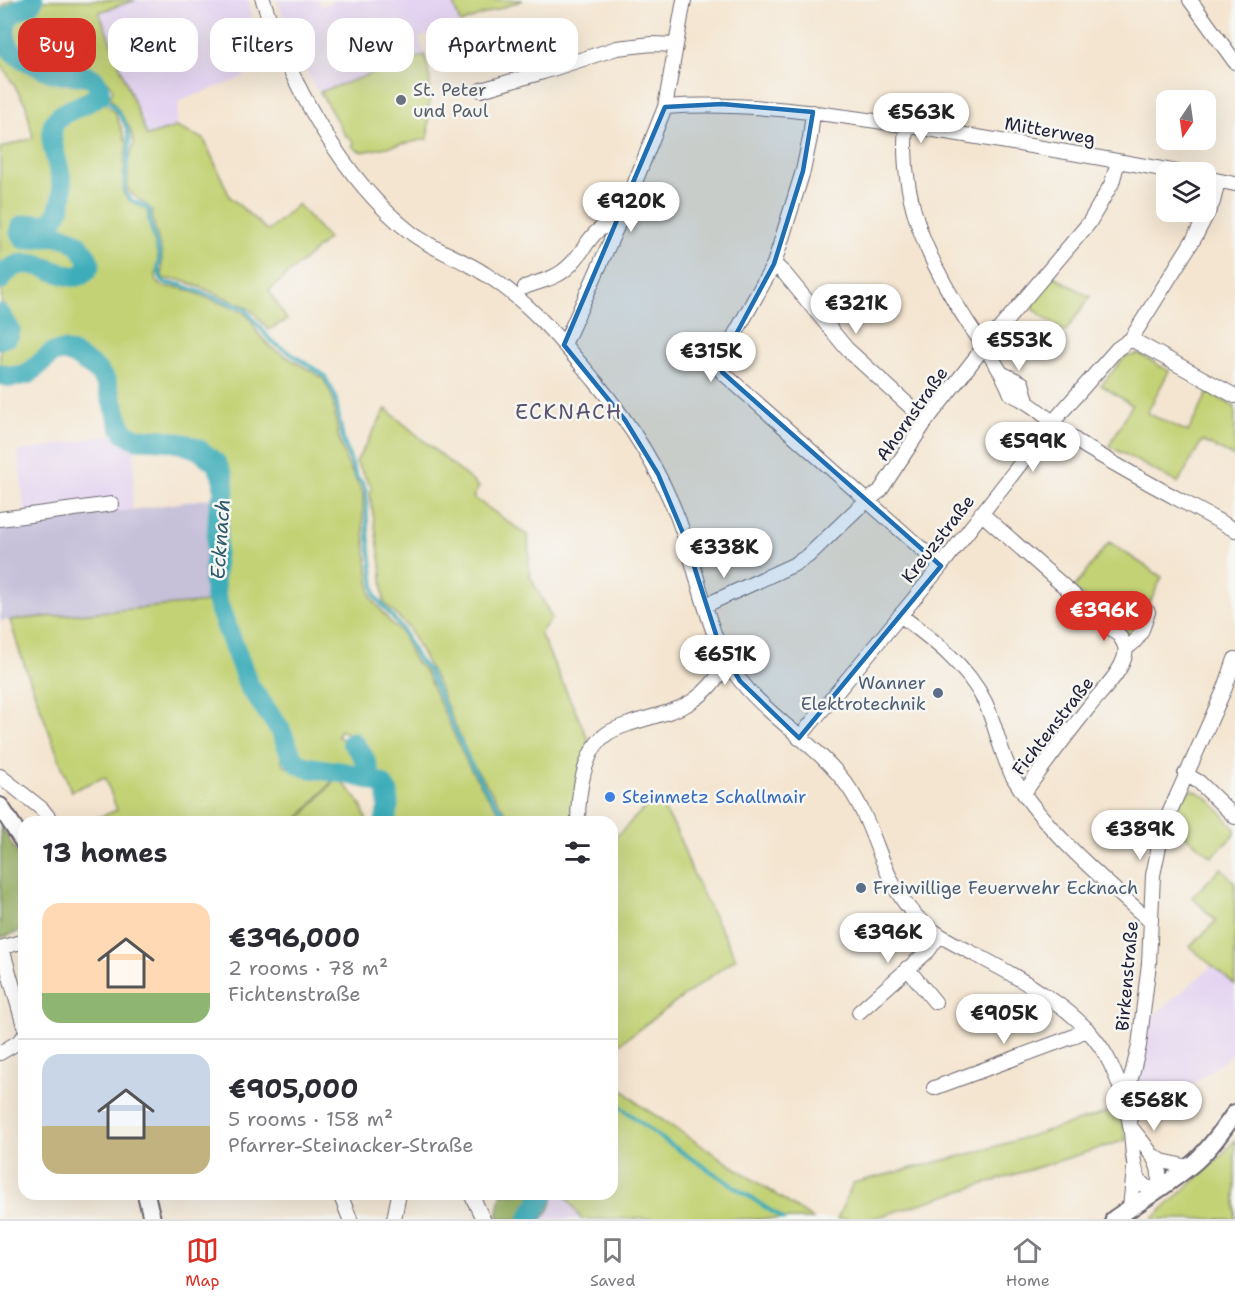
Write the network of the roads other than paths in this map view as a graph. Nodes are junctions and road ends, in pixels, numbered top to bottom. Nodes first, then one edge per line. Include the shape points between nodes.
1 (263, 0) edge
2 (684, 0) edge
3 (1190, 0) edge
4 (676, 45) junction
5 (1235, 62) edge
6 (481, 90) dead end
7 (665, 107) junction
8 (813, 112) junction
9 (906, 126) junction
10 (1118, 161) junction
11 (1156, 168) edge
12 (1216, 180) edge
13 (1235, 184) edge
14 (620, 220) junction
15 (1203, 222) edge
16 (774, 264) junction
17 (525, 287) dead end
18 (1131, 339) junction
19 (564, 345) junction
20 (984, 347) junction
21 (1235, 396) edge
22 (926, 421) junction
23 (1052, 423) junction
24 (868, 502) junction
25 (112, 504) dead end
26 (981, 513) junction
27 (0, 519) edge
28 (1235, 530) edge
29 (941, 566) junction
30 (706, 605) junction
31 (1148, 612) dead end
32 (900, 615) junction
33 (1126, 648) junction
34 (1235, 659) edge
35 (729, 662) junction
36 (799, 738) junction
37 (1185, 774) junction
38 (0, 776) edge
39 (1024, 793) junction
40 (0, 806) edge
41 (1234, 812) edge
42 (47, 816) edge
43 (578, 816) edge
44 (18, 834) edge
45 (1150, 921) junction
46 (939, 936) junction
47 (18, 943) edge
48 (1, 948) edge
49 (907, 968) junction
50 (935, 1002) dead end
51 (18, 1006) edge
52 (859, 1012) dead end
53 (1086, 1029) junction
54 (18, 1042) edge
55 (0, 1053) edge
56 (934, 1088) dead end
57 (1122, 1091) junction
58 (1235, 1113) edge
59 (1130, 1126) junction
60 (1154, 1156) junction
61 (1135, 1164) junction
62 (1188, 1167) junction
63 (1156, 1190) junction
64 (147, 1200) edge
65 (342, 1200) edge
66 (398, 1200) edge
67 (474, 1200) edge
68 (1130, 1208) junction
69 (152, 1219) edge
70 (350, 1219) edge
71 (394, 1219) edge
72 (483, 1219) edge
73 (1114, 1219) edge

1 - 19 street via 286,64 308,106 362,185 411,233 483,272 514,294
2 - 4 street
3 - 5 street
4 - 6 street via 617,48
4 - 7 street
7 - 8 street, Mitterweg via 722,104
7 - 14 street
8 - 9 street, Mitterweg
8 - 16 street via 803,171
9 - 10 street, Mitterweg
9 - 20 street via 909,193 924,243
10 - 11 street, Mitterweg
10 - 20 street, Ahornstraße via 1112,183 1089,223
12 - 13 street
14 - 17 street via 592,234 560,274
14 - 19 street
15 - 18 street, Kreuzstraße
16 - 22 street via 847,349
16 - 24 street via 723,356 722,372
18 - 21 street
18 - 23 street, Kreuzstraße via 1117,349
19 - 30 street via 626,420 658,474 682,529
20 - 22 street, Ahornstraße
20 - 23 street via 1003,374 1011,394 1027,401
22 - 24 street, Ahornstraße via 880,491
23 - 26 street, Kreuzstraße
23 - 28 street via 1132,475
24 - 29 street
24 - 30 street, Ahornstraße via 808,556
25 - 27 street
26 - 29 street, Kreuzstraße
26 - 33 street via 1118,634
29 - 32 street, Kreuzstraße
30 - 35 street
31 - 33 street, Fichtenstraße via 1134,645
32 - 36 street, Kreuzstraße
32 - 39 street via 958,663 975,683 1012,775
33 - 39 street, Fichtenstraße via 1117,672
34 - 37 street, Birkenstraße
35 - 36 street via 752,694
35 - 43 street via 695,699 628,724 599,741 581,782
36 - 46 street via 848,786 868,820 896,892 919,920
37 - 41 street
37 - 45 street, Birkenstraße via 1163,827 1153,875
38 - 42 street
39 - 45 street via 1062,838
40 - 44 main road
45 - 57 street, Birkenstraße via 1139,1046 1130,1082
46 - 49 street
46 - 53 street via 1035,988
47 - 48 street
48 - 51 street
49 - 50 street
49 - 52 street
53 - 56 street
53 - 57 street via 1098,1042
54 - 55 street
57 - 59 street
58 - 62 main road
59 - 60 street
59 - 61 street
60 - 62 street
60 - 63 street via 1160,1175
61 - 63 street via 1143,1185
61 - 68 street
62 - 63 main road
63 - 68 main road
64 - 69 main road
65 - 70 street
66 - 71 street
67 - 72 street
68 - 73 main road

